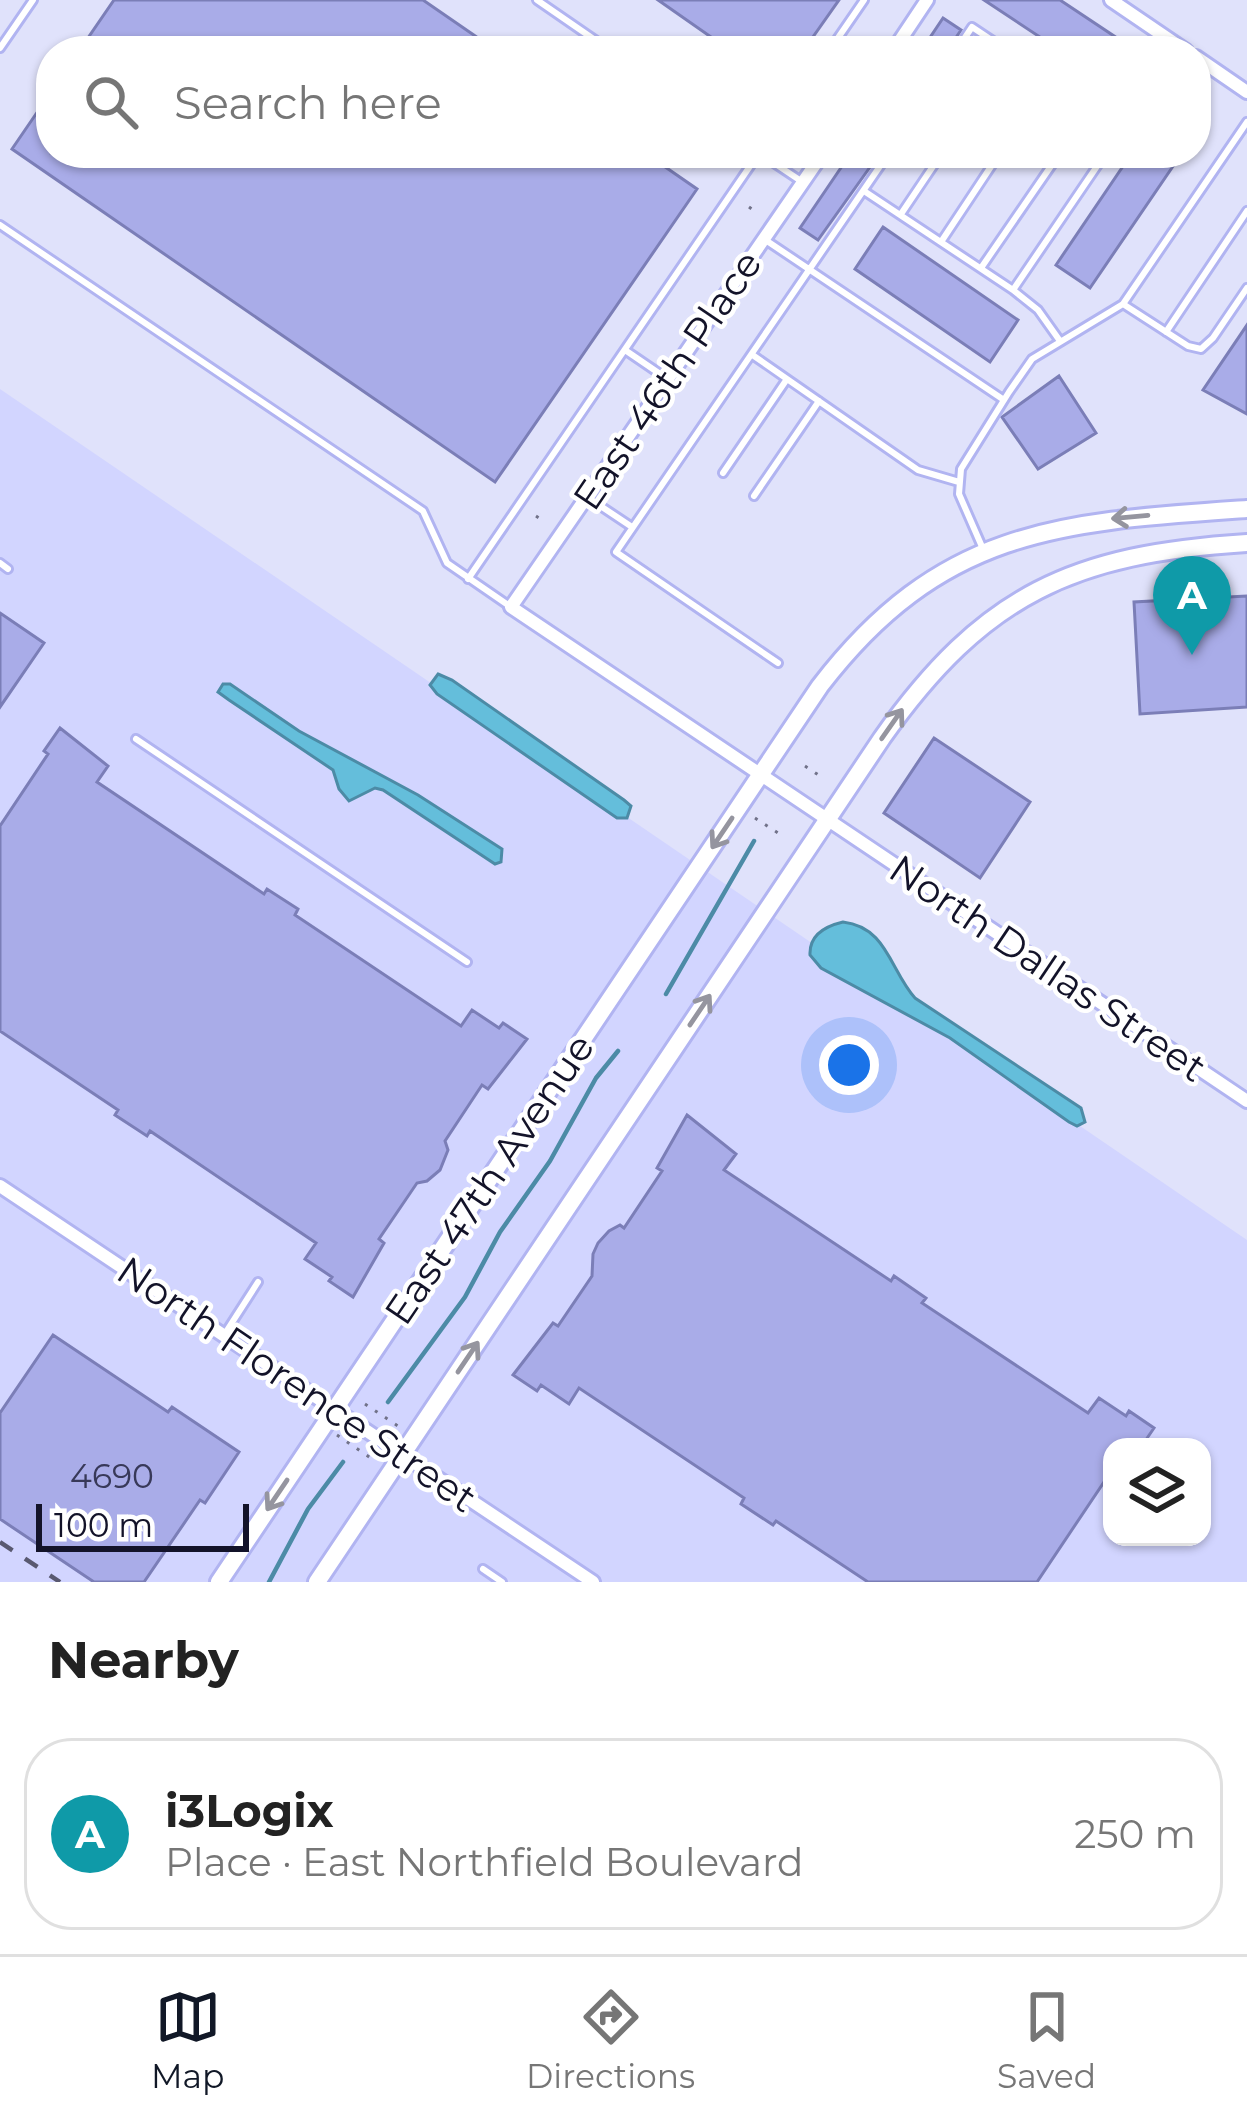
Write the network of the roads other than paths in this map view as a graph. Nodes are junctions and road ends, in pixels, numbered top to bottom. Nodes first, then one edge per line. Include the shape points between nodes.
1 (33, 0) edge
2 (537, 0) edge
3 (864, 0) edge
4 (928, 0) edge
5 (1111, 0) edge
6 (589, 36) edge
7 (839, 36) edge
8 (903, 36) edge
9 (1164, 36) edge
10 (0, 48) edge
11 (1211, 68) edge
12 (1247, 92) edge
13 (1247, 122) edge
14 (749, 168) edge
15 (782, 168) edge
16 (813, 168) edge
17 (879, 168) edge
18 (932, 168) edge
19 (990, 168) edge
20 (1050, 168) edge
21 (1096, 168) edge
22 (803, 182) junction
23 (864, 190) junction
24 (1247, 211) edge
25 (901, 214) junction
26 (0, 225) edge
27 (764, 239) junction
28 (941, 242) junction
29 (981, 268) junction
30 (811, 271) junction
31 (1247, 287) edge
32 (1013, 290) junction
33 (1123, 304) junction
34 (1166, 332) junction
35 (1060, 341) junction
36 (625, 350) junction
37 (753, 355) junction
38 (668, 379) junction
39 (787, 379) junction
40 (1004, 400) junction
41 (819, 401) junction
42 (723, 473) dead end
43 (959, 482) junction
44 (754, 496) dead end
45 (586, 497) junction
46 (1247, 509) edge
47 (632, 527) junction
48 (1247, 542) edge
49 (984, 552) junction
50 (469, 579) junction
51 (511, 608) junction
52 (778, 663) dead end
53 (136, 739) dead end
54 (760, 777) junction
55 (827, 821) junction
56 (467, 962) dead end
57 (1247, 1101) edge
58 (0, 1186) edge
59 (258, 1282) dead end
60 (224, 1335) junction
61 (335, 1408) junction
62 (403, 1454) junction
63 (483, 1569) dead end
64 (219, 1582) edge
65 (317, 1582) edge
66 (502, 1582) edge
67 (593, 1582) edge

1 - 10 lane
2 - 6 lane
3 - 7 lane
4 - 8 street
5 - 9 street
11 - 12 street
13 - 33 lane
14 - 36 lane
15 - 22 lane
16 - 22 street, East 46th Place
17 - 23 lane
18 - 25 lane
19 - 28 lane
20 - 29 lane
21 - 32 lane
22 - 27 street, East 46th Place
23 - 25 lane
23 - 30 lane
24 - 34 lane
25 - 28 lane
26 - 50 lane via 423,511 447,563
27 - 30 lane
27 - 38 street, East 46th Place
28 - 29 lane
29 - 32 lane
30 - 37 lane
30 - 40 lane
31 - 34 lane via 1201,349
32 - 35 lane
33 - 34 lane
33 - 35 lane
35 - 40 lane via 1032,359
36 - 38 lane
36 - 50 lane
37 - 39 lane
37 - 47 lane
38 - 45 street, East 46th Place
39 - 41 lane
39 - 42 lane
40 - 43 lane
41 - 43 lane via 918,470
41 - 44 lane
43 - 49 lane
45 - 47 lane
45 - 51 street, East 46th Place
46 -> 49 main road, East 47th Avenue via 1082,523
47 - 52 lane via 616,553
55 -> 48 main road, East 47th Avenue via 926,679 1016,603 1121,558
49 - 54 main road, East 47th Avenue via 928,583 865,634
50 - 51 lane
51 - 54 street
53 - 56 lane
54 - 55 street
54 -> 61 main road, East 47th Avenue
55 - 57 street, North Dallas Street
62 -> 55 main road, East 47th Avenue
58 - 60 street, North Florence Street
59 - 60 lane
60 - 61 street, North Florence Street
61 - 62 street, North Florence Street
61 -> 64 main road, East 47th Avenue
62 - 65 main road, East 47th Avenue
62 - 67 street, North Florence Street
63 - 66 lane

